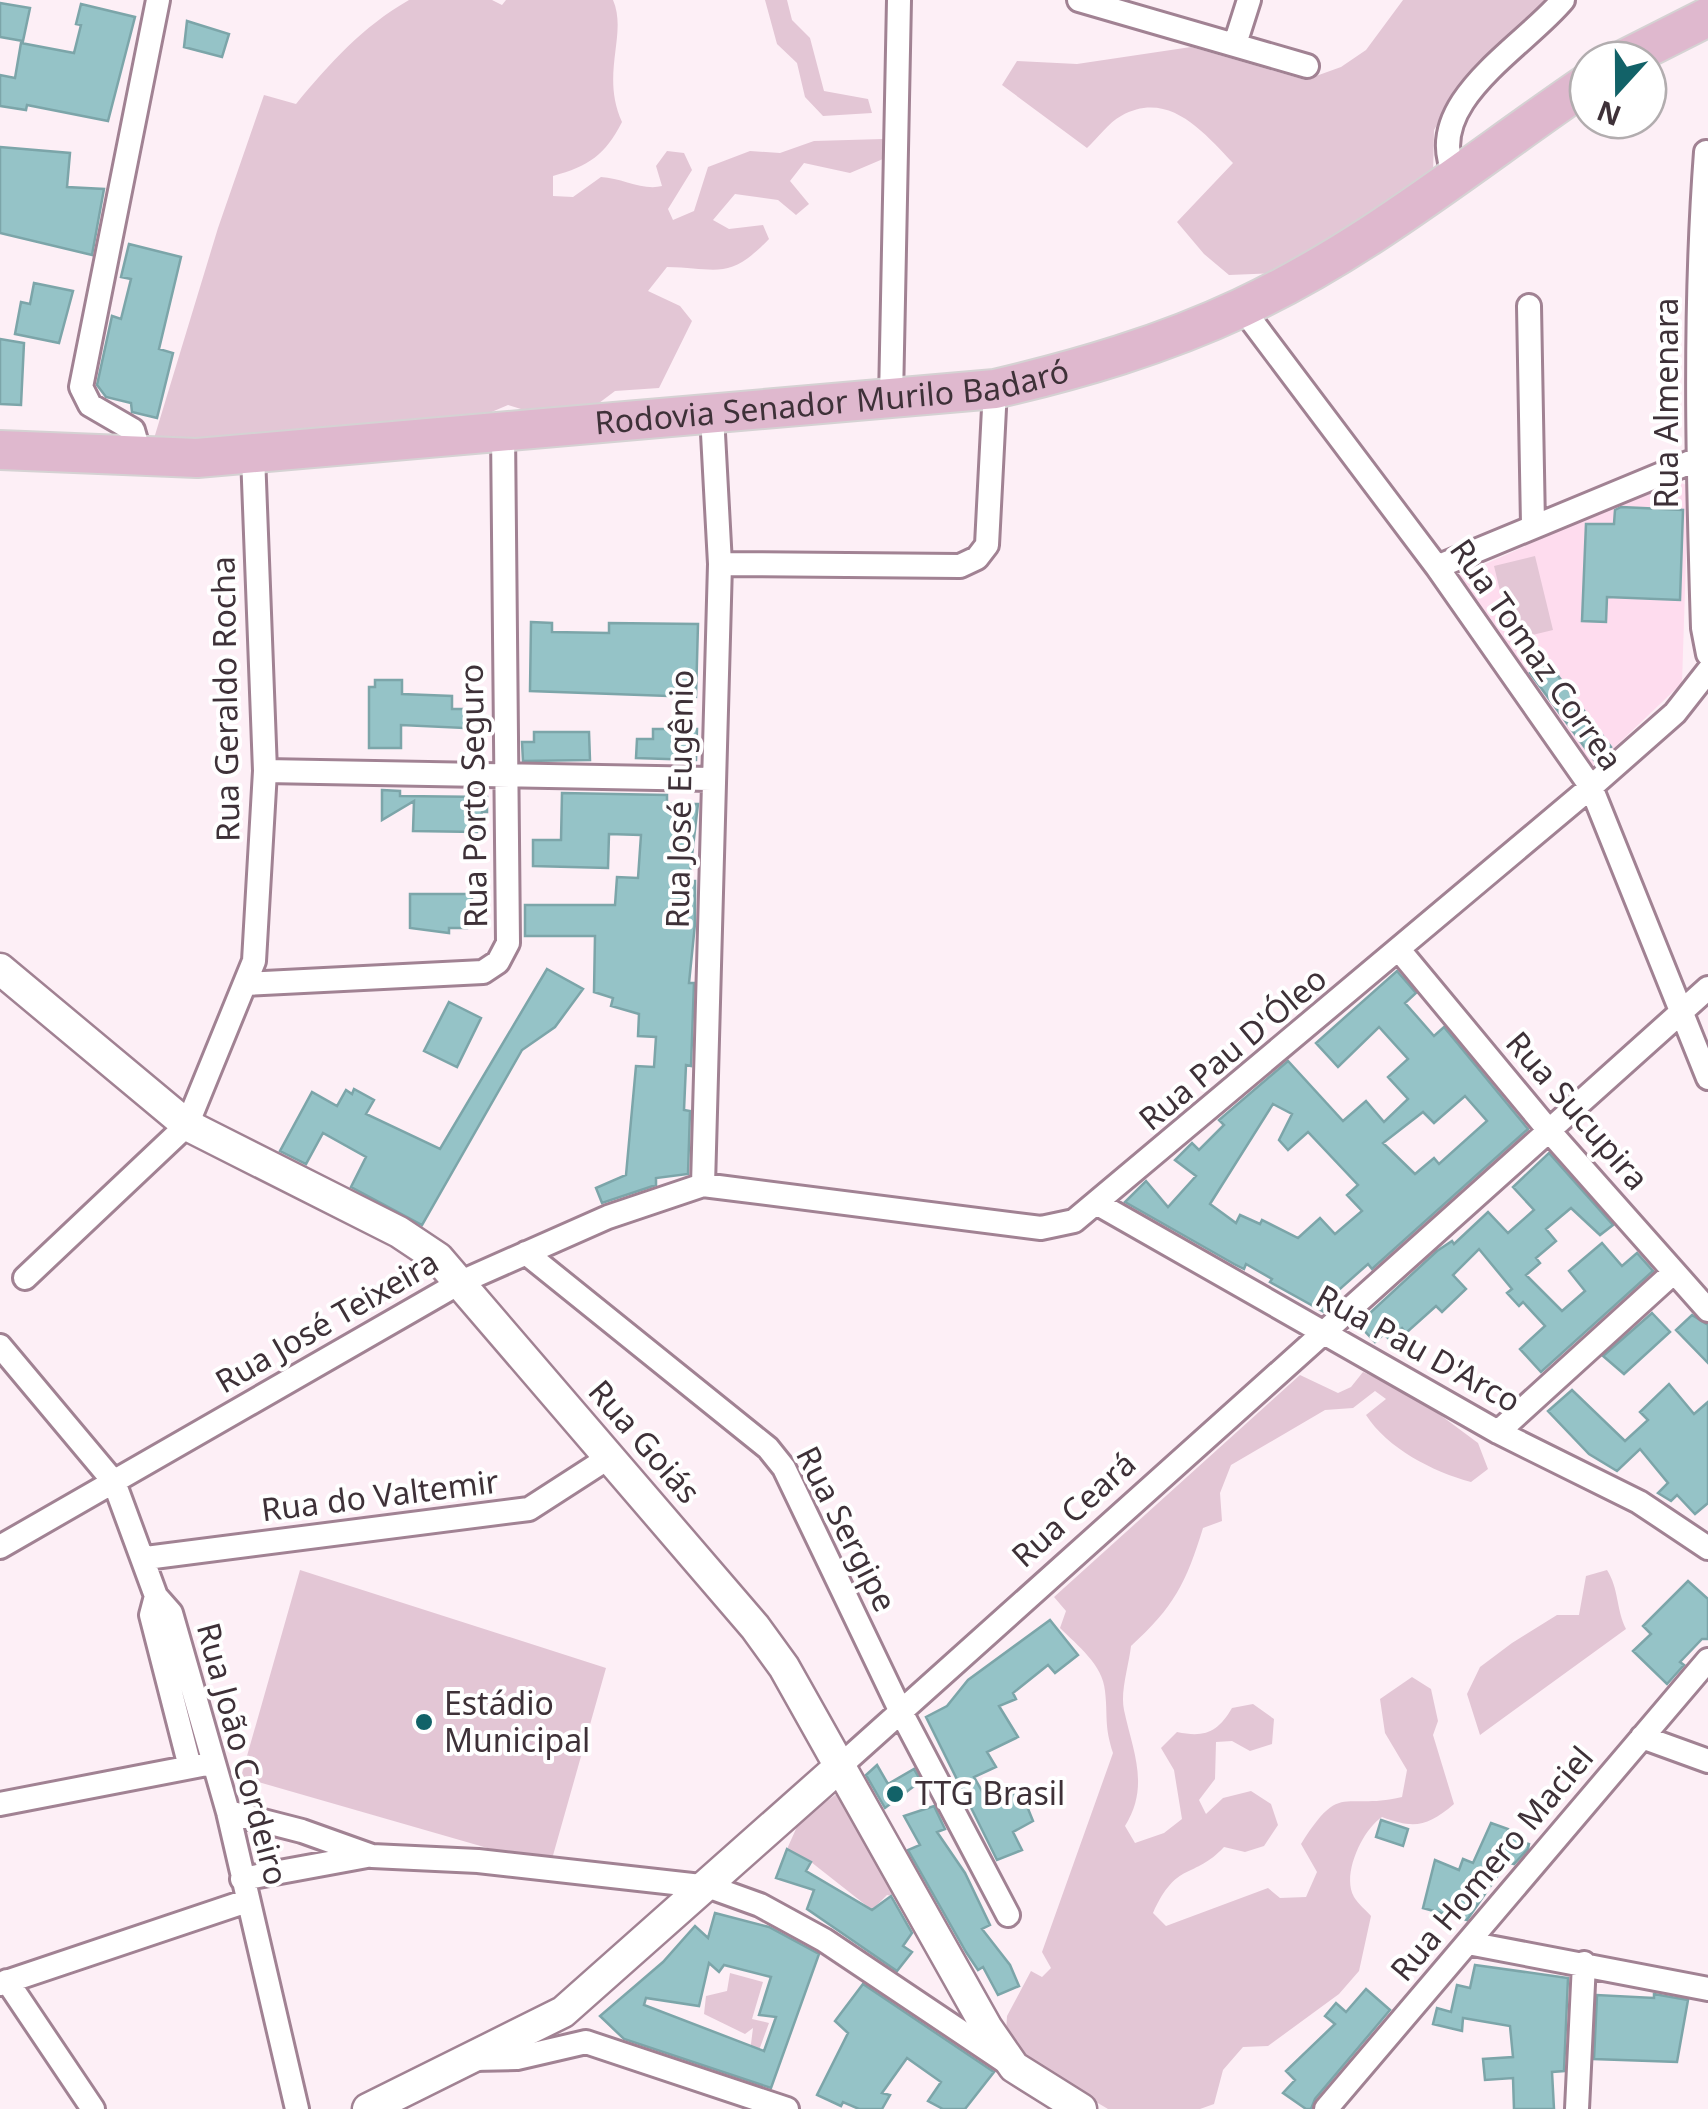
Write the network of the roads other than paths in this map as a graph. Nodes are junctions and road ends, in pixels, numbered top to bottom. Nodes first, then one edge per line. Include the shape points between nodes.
1 (158, 0) edge
2 (900, 0) edge
3 (1079, 0) edge
4 (1249, 0) edge
5 (1563, 0) edge
6 (1708, 17) edge
7 (1663, 40) edge
8 (1235, 44) junction
9 (1306, 66) dead end
10 (1568, 97) edge
11 (1706, 152) edge
12 (1455, 175) junction
13 (1529, 306) dead end
14 (1242, 308) junction
15 (994, 389) junction
16 (891, 400) junction
17 (712, 415) junction
18 (503, 431) junction
19 (0, 450) edge
20 (253, 455) junction
21 (141, 458) junction
22 (1698, 460) junction
23 (1532, 525) junction
24 (720, 564) junction
25 (1436, 567) junction
26 (1708, 654) edge
27 (1708, 671) edge
28 (266, 771) junction
29 (506, 774) junction
30 (711, 779) junction
31 (1591, 786) junction
32 (1400, 951) junction
33 (0, 968) edge
34 (246, 984) junction
35 (1708, 988) edge
36 (1678, 1011) junction
37 (1708, 1078) edge
38 (187, 1125) junction
39 (1551, 1132) junction
40 (702, 1185) junction
41 (1098, 1204) junction
42 (526, 1253) junction
43 (1674, 1272) junction
44 (25, 1278) dead end
45 (461, 1282) junction
46 (1708, 1310) edge
47 (1322, 1333) junction
48 (0, 1346) edge
49 (1498, 1432) junction
50 (608, 1458) junction
51 (114, 1482) junction
52 (0, 1547) edge
53 (1708, 1548) edge
54 (146, 1558) junction
55 (1708, 1660) edge
56 (901, 1712) junction
57 (1642, 1737) junction
58 (1708, 1762) edge
59 (201, 1765) junction
60 (838, 1768) junction
61 (0, 1804) edge
62 (228, 1812) junction
63 (372, 1856) junction
64 (710, 1887) junction
65 (245, 1890) junction
66 (1008, 1915) dead end
67 (1468, 1943) junction
68 (1584, 1963) junction
69 (3, 1982) edge
70 (1708, 1989) edge
71 (563, 2012) junction
72 (586, 2042) junction
73 (469, 2059) junction
74 (1014, 2068) junction
75 (1042, 2088) junction
76 (93, 2109) edge
77 (297, 2109) edge
78 (368, 2109) edge
79 (787, 2109) edge
80 (1066, 2109) edge
81 (1081, 2109) edge
82 (1326, 2109) edge
83 (1577, 2109) edge

1 - 21 street via 82,387 90,405 133,430
2 - 16 street
3 - 8 street
4 - 8 street
5 - 12 street via 1468,94 1445,134
6 - 7 main road
8 - 9 street
10 - 12 main road, Rodovia Senador Murilo Badaró
11 - 22 street, Rua Almenara
12 - 14 main road, Rodovia Senador Murilo Badaró via 1371,236
13 - 23 street
14 - 15 main road, Rodovia Senador Murilo Badaró via 1106,362
14 - 25 street, Rua Tomaz Correa
15 - 16 main road, Rodovia Senador Murilo Badaró
15 - 24 street via 988,544 977,558 960,566
16 - 17 main road, Rodovia Senador Murilo Badaró
17 - 18 main road, Rodovia Senador Murilo Badaró
17 - 24 street, Rua José Eugênio
18 - 20 main road, Rodovia Senador Murilo Badaró
18 - 29 street, Rua Porto Seguro
19 - 21 main road, Rodovia Senador Murilo Badaró
20 - 21 main road, Rodovia Senador Murilo Badaró
20 - 28 street, Rua Geraldo Rocha
22 - 23 street
22 - 26 street, Rua Almenara
23 - 25 street
24 - 30 street, Rua José Eugênio
25 - 31 street, Rua Tomaz Correa
27 - 31 street, Rua Pau D'Óleo via 1675,712
28 - 29 street
28 - 34 street, Rua Geraldo Rocha via 254,961
29 - 30 street
29 - 34 street, Rua Porto Seguro via 508,943 498,962 483,972
30 - 40 street, Rua José Eugênio
31 - 32 street, Rua Pau D'Óleo
31 - 36 street, Rua Tomaz Correa
32 - 39 street, Rua Sucupira
32 - 41 street, Rua Pau D'Óleo
33 - 38 street, Rua Goiás
34 - 38 street, Rua Geraldo Rocha
35 - 36 street, Rua Ceará
36 - 37 street, Rua Tomaz Correa
36 - 39 street, Rua Ceará
38 - 44 street, Rua Geraldo Rocha
38 - 45 street, Rua Goiás via 411,1239
39 - 43 street, Rua Sucupira
39 - 47 street, Rua Ceará
40 - 41 street, Rua Pau D'Óleo via 1042,1228 1074,1220
40 - 42 street, Rua José Teixeira
41 - 47 street, Rua Pau D'Arco
42 - 45 street, Rua José Teixeira
42 - 56 street, Rua Sergipe via 768,1448 784,1468
43 - 46 street, Rua Sucupira
43 - 49 street
45 - 50 street, Rua Goiás
45 - 51 street, Rua José Teixeira
47 - 49 street, Rua Pau D'Arco
47 - 56 street, Rua Ceará
48 - 51 street, Rua João Cordeiro
49 - 53 street, Rua Pau D'Arco via 1639,1502
50 - 54 street, Rua do Valtemir via 529,1510
50 - 60 street, Rua Goiás via 755,1627
51 - 52 street, Rua José Teixeira
51 - 54 street, Rua João Cordeiro
54 - 59 street, Rua João Cordeiro via 156,1596 171,1612
55 - 57 street, Rua Homero Maciel
56 - 60 street, Rua Ceará
56 - 66 street, Rua Sergipe
57 - 58 street
57 - 67 street, Rua Homero Maciel
59 - 61 street
59 - 62 street, Rua João Cordeiro
60 - 64 street, Rua Ceará
60 - 74 street, Rua Goiás
62 - 63 street
62 - 65 street, Rua João Cordeiro
63 - 64 street
63 - 65 street
64 - 71 street, Rua Ceará
64 - 74 street via 760,1904 824,1940
65 - 69 street
65 - 77 street, Rua João Cordeiro
67 - 68 street
67 - 82 street, Rua Homero Maciel
68 - 70 street
68 - 83 street
69 - 76 street
71 - 72 street
71 - 73 street, Rua Ceará
72 - 73 street via 518,2058
72 - 79 street
73 - 78 street, Rua Ceará
74 - 75 street, Rua Goiás
75 - 80 street
75 - 81 street, Rua Goiás

